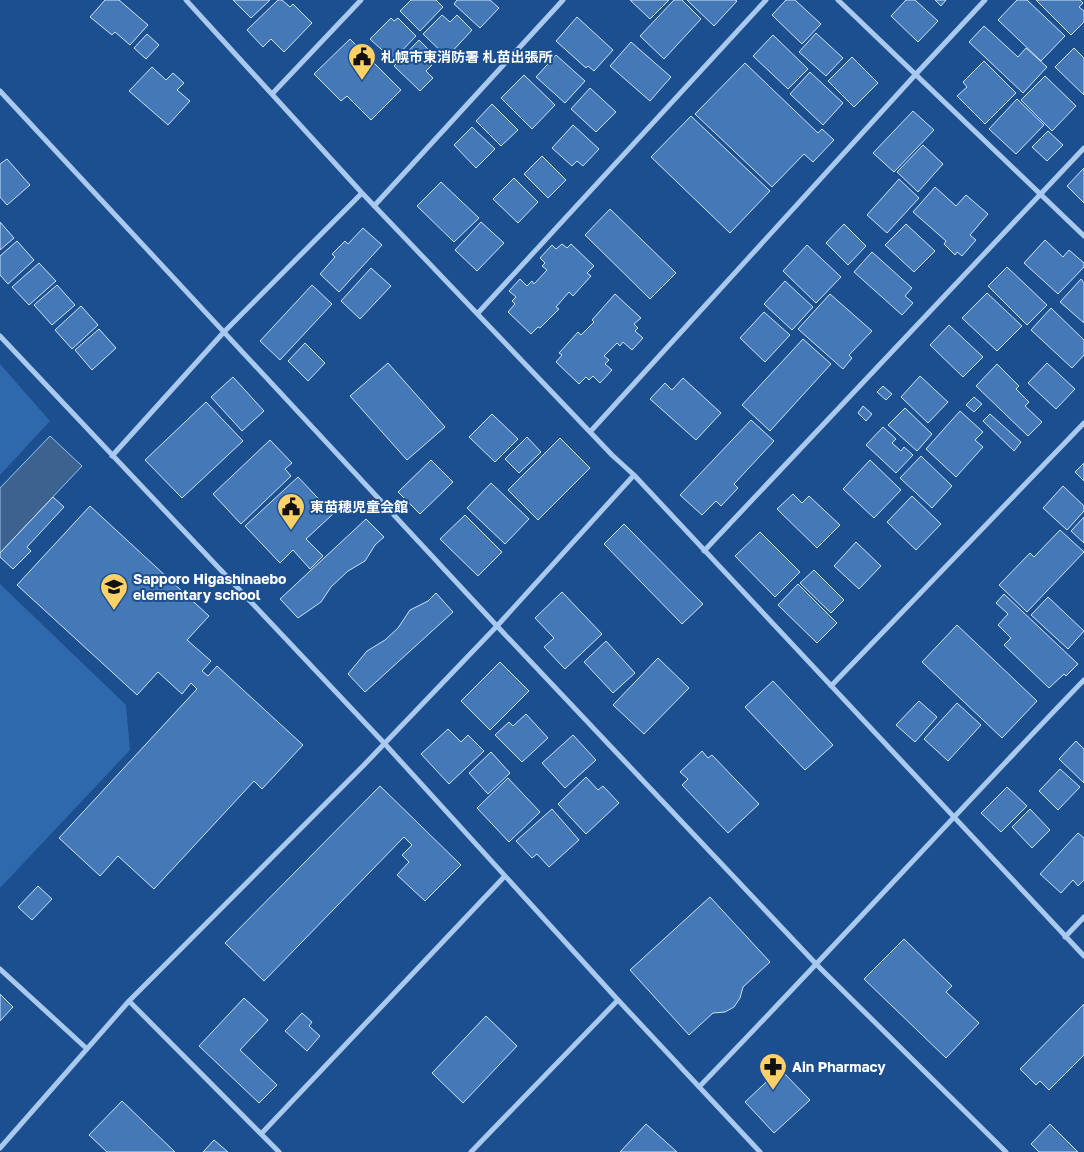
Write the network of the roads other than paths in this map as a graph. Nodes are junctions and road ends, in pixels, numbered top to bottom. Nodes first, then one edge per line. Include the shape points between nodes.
1 (186, 0) edge
2 (361, 0) edge
3 (563, 0) edge
4 (766, 0) edge
5 (838, 0) edge
6 (986, 0) edge
7 (916, 74) junction
8 (0, 91) edge
9 (272, 94) junction
10 (1084, 148) edge
11 (362, 193) junction
12 (1041, 195) junction
13 (374, 206) junction
14 (1084, 236) edge
15 (478, 313) junction
16 (223, 332) junction
17 (0, 336) edge
18 (1084, 422) edge
19 (590, 432) junction
20 (112, 456) junction
21 (634, 475) junction
22 (704, 551) junction
23 (497, 626) junction
24 (1084, 680) edge
25 (831, 686) junction
26 (384, 743) junction
27 (953, 816) junction
28 (505, 876) junction
29 (1084, 917) edge
30 (1065, 937) junction
31 (1084, 956) edge
32 (817, 965) junction
33 (0, 969) edge
34 (618, 1000) junction
35 (129, 1001) junction
36 (86, 1048) junction
37 (699, 1087) junction
38 (261, 1134) junction
39 (0, 1148) edge
40 (279, 1152) edge
41 (471, 1152) edge
42 (760, 1152) edge
43 (1006, 1152) edge

1 - 9 street
2 - 9 street
3 - 13 street
4 - 15 street
5 - 7 street
6 - 7 street
7 - 12 street
7 - 19 street
8 - 16 street
9 - 11 street
10 - 12 street
11 - 13 street
11 - 16 street
12 - 14 street
12 - 22 street
13 - 15 street
15 - 19 street
16 - 20 street
16 - 23 street
17 - 20 street
18 - 25 street
19 - 21 street
20 - 26 street
21 - 22 street
21 - 23 street
22 - 25 street
23 - 26 street
23 - 32 street
24 - 27 street
25 - 27 street
26 - 28 street
26 - 35 street
27 - 30 street
27 - 32 street
28 - 34 street
28 - 38 street
29 - 30 street
30 - 31 street
32 - 37 street
32 - 43 street
33 - 36 street
34 - 37 street
34 - 41 street
35 - 36 street
35 - 38 street
36 - 39 street
37 - 42 street
38 - 40 street

